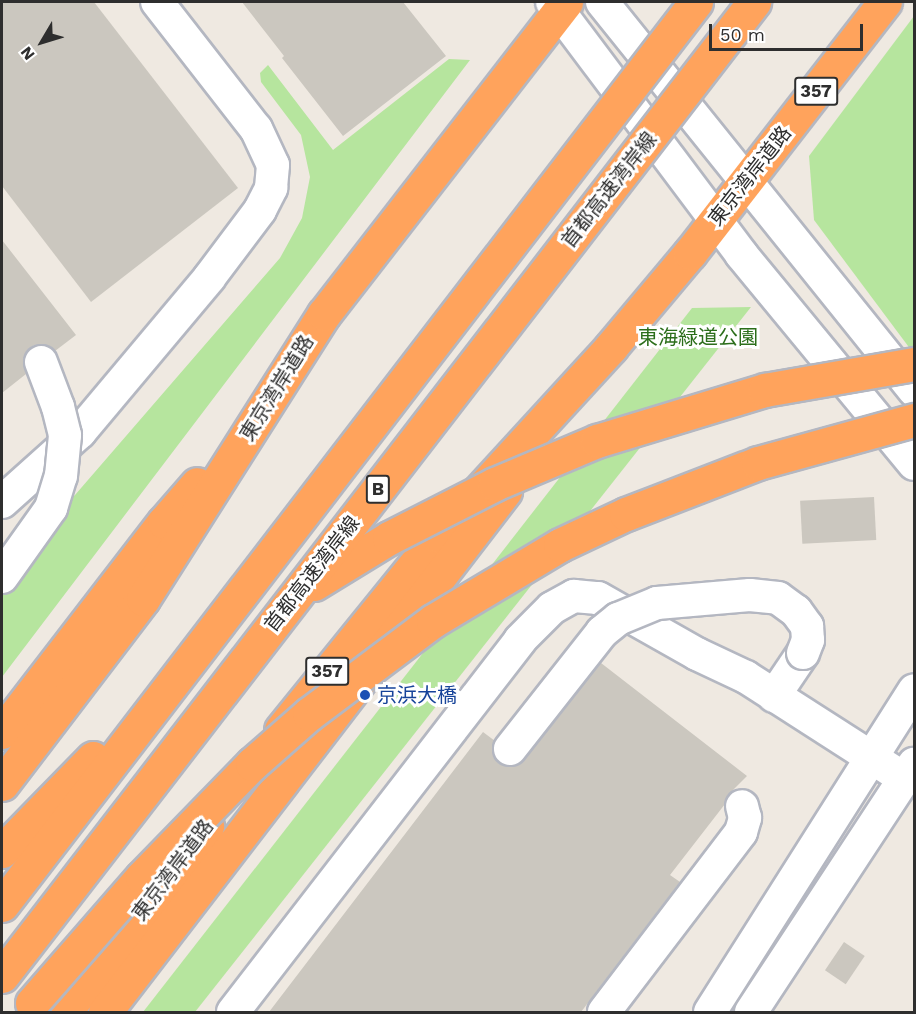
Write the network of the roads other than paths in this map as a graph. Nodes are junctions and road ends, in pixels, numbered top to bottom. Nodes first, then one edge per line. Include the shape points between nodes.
1 (157, 2) edge
2 (602, 2) edge
3 (696, 2) edge
4 (754, 2) edge
5 (885, 2) edge
6 (559, 5) edge
7 (747, 180) junction
8 (716, 222) junction
9 (611, 347) junction
10 (41, 362) dead end
11 (915, 364) edge
12 (915, 390) edge
13 (270, 401) junction
14 (915, 420) edge
15 (915, 464) edge
16 (2, 502) edge
17 (2, 578) edge
18 (915, 690) edge
19 (774, 696) junction
20 (2, 732) edge
21 (510, 749) dead end
22 (873, 758) junction
23 (910, 772) edge
24 (2, 784) edge
25 (742, 806) dead end
26 (2, 851) edge
27 (2, 905) edge
28 (2, 976) edge
29 (24, 1012) edge
30 (65, 1012) edge
31 (105, 1012) edge
32 (233, 1012) edge
33 (604, 1012) edge
34 (710, 1012) edge
35 (752, 1012) edge

1 - 16 street via 256,129 273,165 271,188 260,210 209,278 80,432
2 - 7 street
3 - 27 highway, B, bridge
4 - 28 highway, 首都高速湾岸線 / B, bridge
5 - 7 highway, 東京湾岸道路 / 357
6 - 8 street
6 - 13 highway, 東京湾岸道路 via 324,314
7 - 8 highway, 東京湾岸道路 / 357
7 - 12 street
8 - 9 highway, 東京湾岸道路 / 357
8 - 15 street
9 - 30 highway, 東京湾岸道路 / 357 via 438,536 323,675
9 - 31 highway, 東京湾岸道路 / 357 via 442,575
10 - 17 street, bridge via 65,435 58,492 41,526
11 - 26 highway, B, bridge via 765,390 597,441 495,484 388,538 277,607 196,667 105,746
13 - 20 highway via 164,522
13 - 24 highway, 東京湾岸道路 via 143,598
14 - 29 highway, bridge via 758,463 626,514 532,561 433,621 309,714 252,764 142,877
18 - 22 street
19 - 21 street, bridge via 808,640 807,626 796,611 778,598 750,596 657,603 618,619 602,632
19 - 22 street
19 - 32 street via 598,598 574,596 552,608 520,640
22 - 23 street
22 - 34 street
23 - 35 street
25 - 33 street via 745,818 741,832

